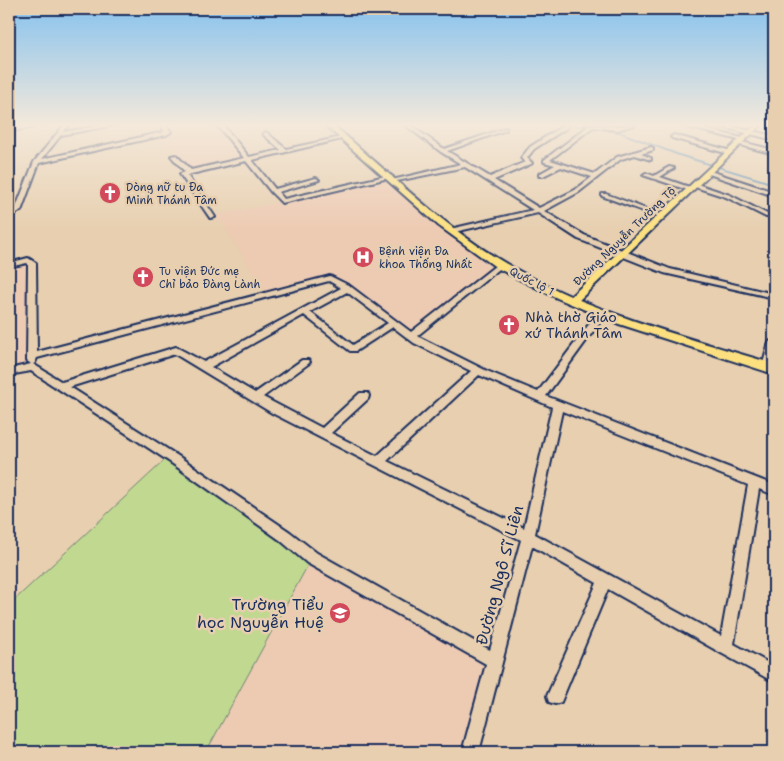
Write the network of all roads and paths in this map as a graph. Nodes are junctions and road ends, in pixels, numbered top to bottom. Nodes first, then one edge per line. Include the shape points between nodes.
1 (44, 161) edge
2 (178, 161) edge
3 (240, 161) edge
4 (248, 161) edge
5 (370, 161) edge
6 (459, 161) edge
7 (527, 161) edge
8 (547, 161) edge
9 (615, 161) edge
10 (720, 161) edge
11 (37, 162) joint
12 (466, 165) junction
13 (560, 165) junction
14 (713, 167) junction
15 (671, 168) dead end
16 (189, 172) junction
17 (541, 175) dead end
18 (646, 175) dead end
19 (596, 176) junction
20 (655, 178) junction
21 (392, 179) junction
22 (316, 180) dead end
23 (489, 180) junction
24 (692, 187) junction
25 (273, 191) junction
26 (774, 194) edge
27 (604, 195) dead end
28 (538, 211) junction
29 (9, 214) edge
30 (662, 216) junction
31 (768, 216) dead end
32 (212, 217) dead end
33 (453, 231) junction
34 (621, 254) junction
35 (500, 264) junction
36 (9, 265) edge
37 (347, 288) junction
38 (774, 296) edge
39 (572, 301) junction
40 (304, 312) junction
41 (602, 313) junction
42 (394, 323) junction
43 (411, 336) junction
44 (774, 342) edge
45 (32, 361) junction
46 (306, 362) dead end
47 (203, 366) junction
48 (770, 368) edge
49 (478, 370) junction
50 (9, 372) edge
51 (60, 386) junction
52 (364, 396) dead end
53 (540, 397) junction
54 (255, 398) junction
55 (558, 405) junction
56 (323, 434) junction
57 (378, 462) junction
58 (754, 482) junction
59 (774, 490) edge
60 (528, 538) junction
61 (605, 580) junction
62 (726, 648) junction
63 (495, 661) junction
64 (774, 674) edge
65 (555, 696) dead end
66 (470, 752) edge

1 - 11 street
2 - 16 street
3 - 16 street
4 - 25 street
5 - 21 highway, Quốc lộ 1
6 - 12 street
7 - 23 street via 529,163
8 - 13 street
9 - 19 street
10 - 14 main road, Đường Nguyễn Trường Tộ
11 - 29 street via 19,209
12 - 21 street
12 - 23 street
13 - 17 street
13 - 19 street
14 - 24 main road, Đường Nguyễn Trường Tộ
14 - 26 street
15 - 20 street
16 - 32 street via 183,174
18 - 20 street
19 - 28 street via 577,191
20 - 24 street
21 - 25 street via 282,201
21 - 33 highway, Quốc lộ 1
22 - 25 street
23 - 28 street
24 - 30 main road, Đường Nguyễn Trường Tộ
24 - 31 street via 728,196
27 - 30 street
28 - 33 street
28 - 34 street via 581,237
30 - 34 main road, Đường Nguyễn Trường Tộ
33 - 35 highway, Quốc lộ 1
34 - 38 street via 685,276
34 - 39 main road, Đường Nguyễn Trường Tộ
35 - 39 highway, Quốc lộ 1
35 - 43 street
36 - 45 street via 28,260 32,263
37 - 40 street
37 - 42 street
37 - 45 street via 330,278
39 - 41 highway, Quốc lộ 1
40 - 42 street via 354,349
40 - 47 street
41 - 48 highway, Quốc lộ 1
41 - 53 street
42 - 43 street
43 - 49 street
44 - 48 street
45 - 50 street
45 - 51 street
46 - 54 street
47 - 51 street via 176,350
47 - 54 street
49 - 53 street
49 - 57 street
51 - 63 street via 182,465 312,558
52 - 56 street
53 - 55 street
54 - 56 street
55 - 58 street
55 - 60 street, Đường Ngô Sĩ Liên
56 - 57 street
57 - 60 street
58 - 59 street
58 - 62 street
60 - 61 street
60 - 63 street, Đường Ngô Sĩ Liên
61 - 62 street
61 - 65 street
62 - 64 street
63 - 66 street, Đường Ngô Sĩ Liên

